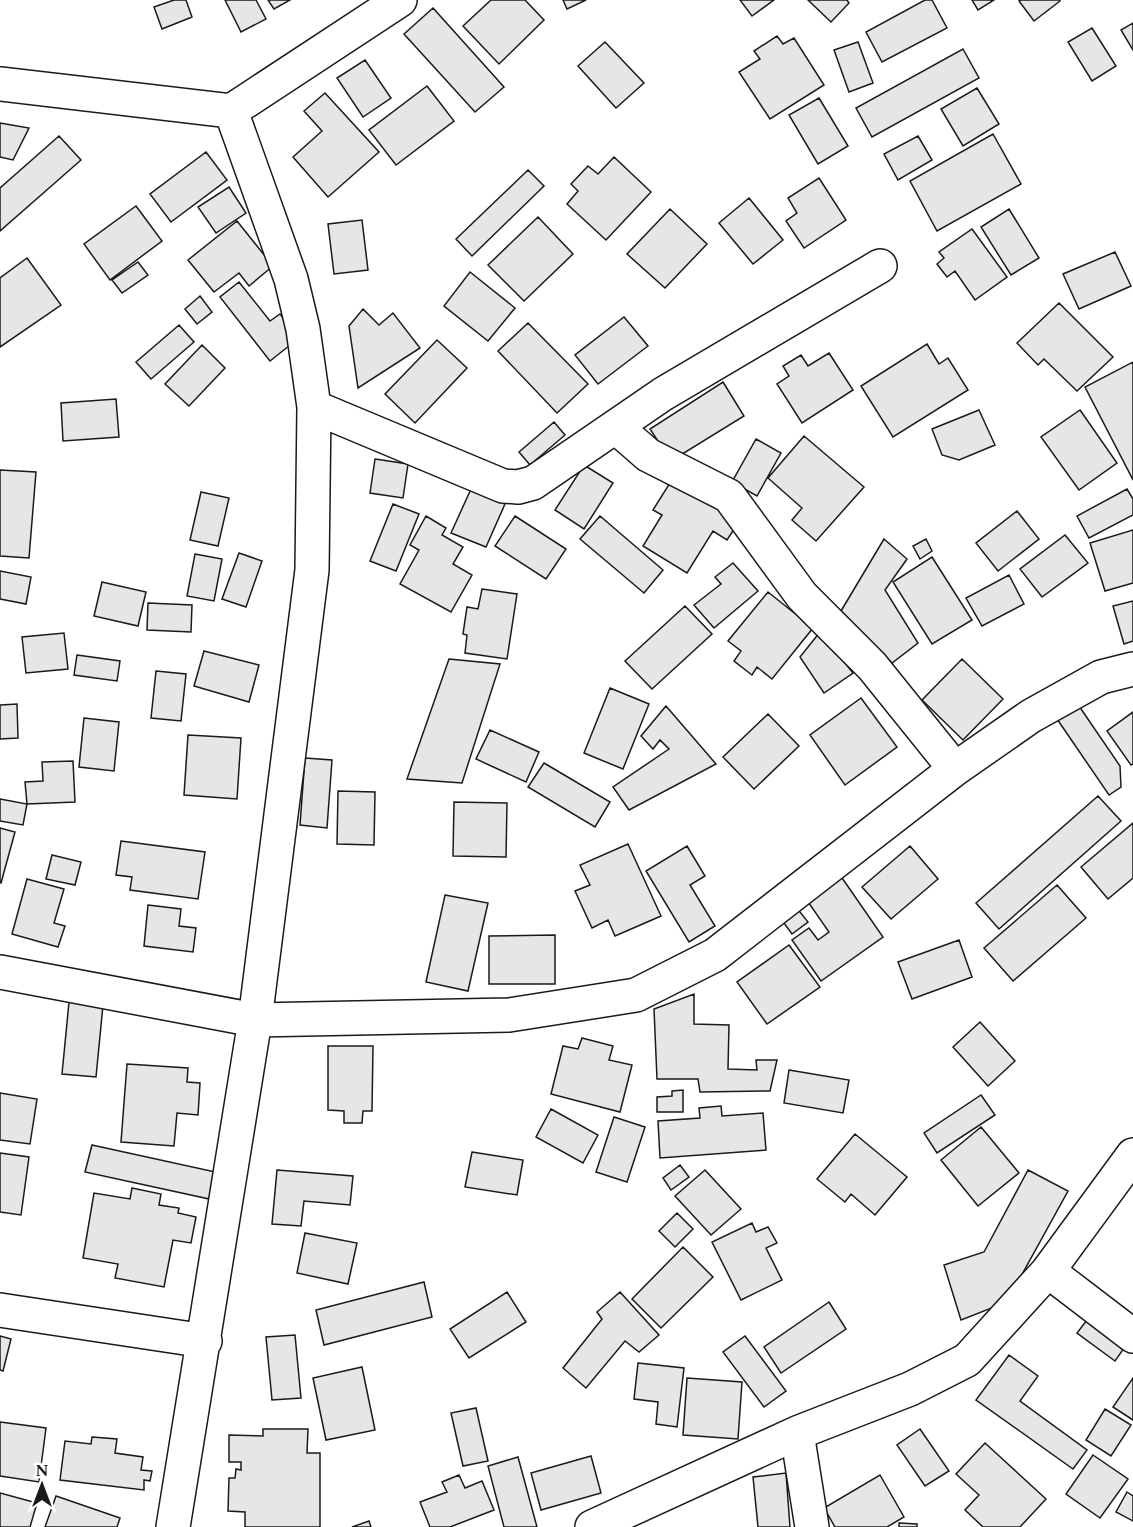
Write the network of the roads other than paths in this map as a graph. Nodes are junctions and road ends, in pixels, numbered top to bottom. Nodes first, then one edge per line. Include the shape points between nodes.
1 (400, 0) edge
2 (0, 84) edge
3 (231, 111) junction
4 (880, 266) dead end
5 (314, 407) junction
6 (616, 427) junction
7 (1133, 669) edge
8 (955, 769) junction
9 (0, 972) edge
10 (255, 1020) junction
11 (1133, 1155) edge
12 (1048, 1271) junction
13 (0, 1310) edge
14 (1133, 1336) edge
15 (205, 1341) junction
16 (798, 1433) junction
17 (173, 1527) edge
18 (592, 1527) edge
19 (812, 1527) edge

1 - 3 street
2 - 3 street
3 - 5 street via 291,279
4 - 6 street via 721,359
5 - 6 street via 502,486 533,483
5 - 10 street via 312,570
6 - 8 street via 648,455 729,496 802,596 872,666
7 - 8 street via 1101,677 1031,716
8 - 10 street via 715,955 636,995 509,1015
9 - 10 street
10 - 15 street
11 - 12 street
12 - 14 street
12 - 16 street via 967,1360 909,1389
13 - 15 street
15 - 17 street
16 - 18 street
16 - 19 street

